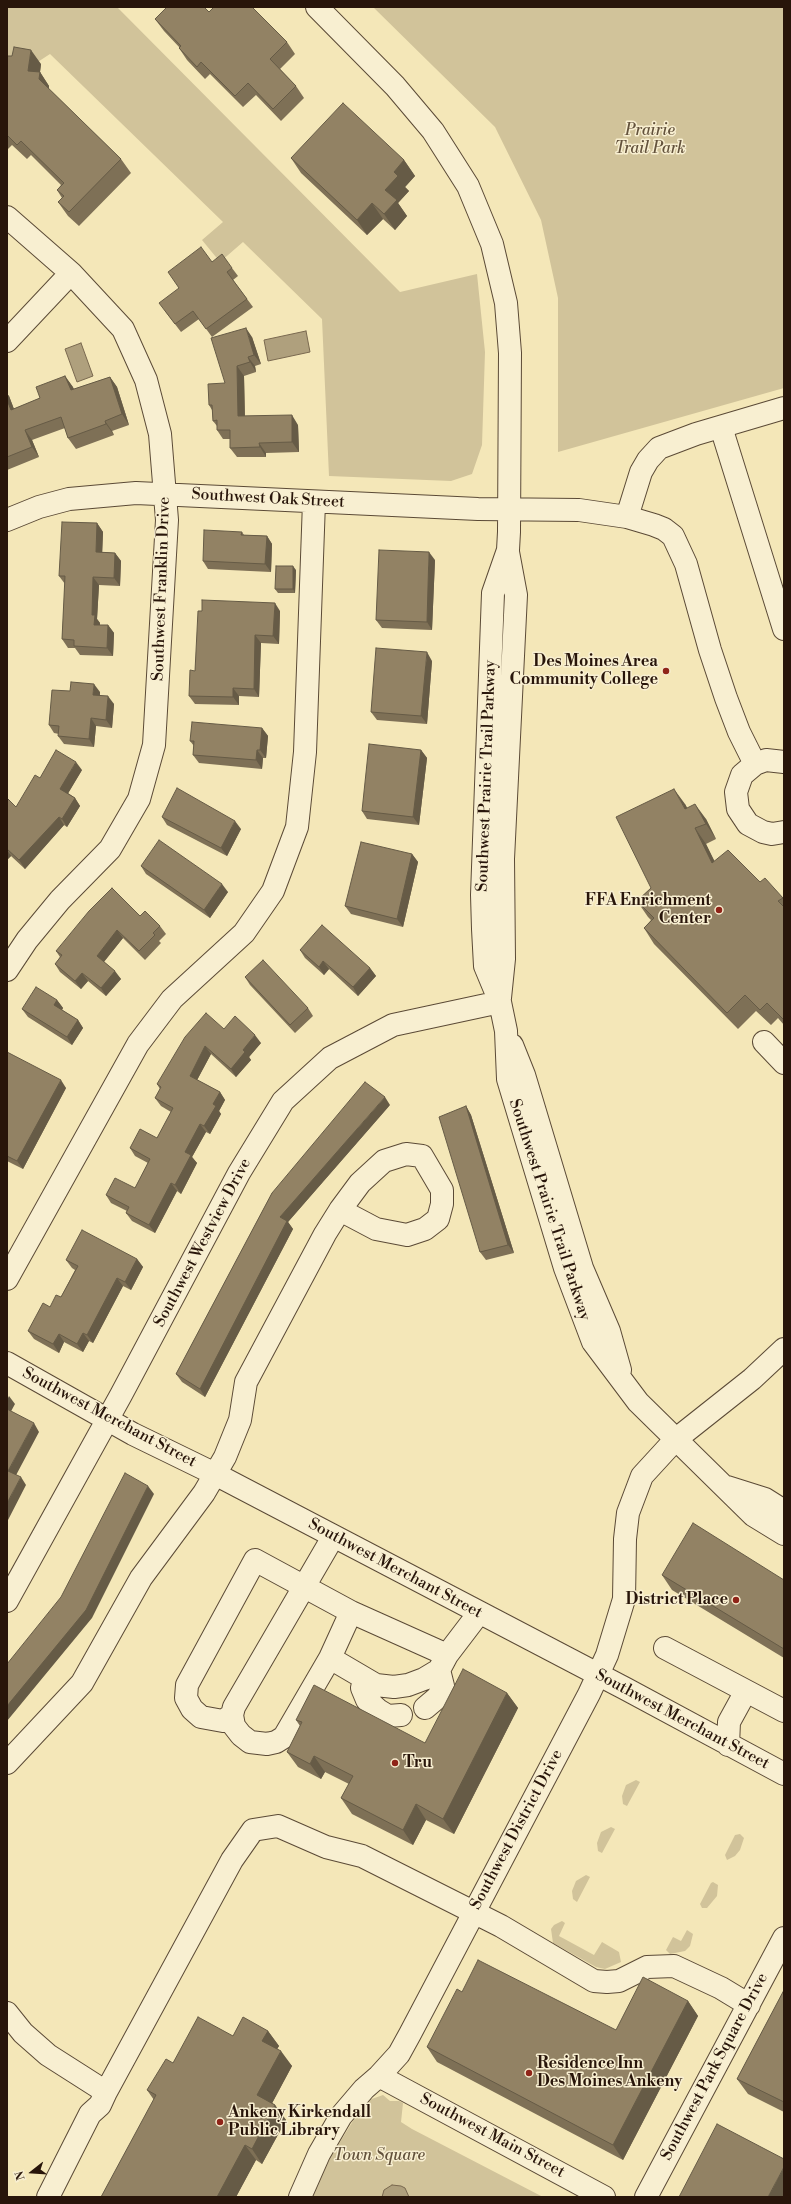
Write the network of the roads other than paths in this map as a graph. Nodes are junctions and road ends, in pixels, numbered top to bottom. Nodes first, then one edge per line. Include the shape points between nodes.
1 (318, 7) edge
2 (7, 217) edge
3 (71, 273) junction
4 (7, 341) edge
5 (784, 408) edge
6 (721, 427) junction
7 (166, 493) junction
8 (314, 502) junction
9 (509, 510) junction
10 (627, 517) junction
11 (7, 520) edge
12 (784, 629) edge
13 (784, 762) edge
14 (756, 764) junction
15 (784, 832) edge
16 (7, 970) edge
17 (500, 1002) junction
18 (764, 1042) dead end
19 (784, 1062) edge
20 (340, 1210) junction
21 (7, 1280) edge
22 (784, 1349) edge
23 (7, 1363) edge
24 (108, 1421) junction
25 (675, 1440) junction
26 (215, 1474) junction
27 (724, 1486) junction
28 (784, 1511) edge
29 (784, 1534) edge
30 (334, 1537) junction
31 (305, 1585) junction
32 (7, 1601) edge
33 (351, 1612) junction
34 (479, 1614) junction
35 (665, 1648) dead end
36 (330, 1658) junction
37 (443, 1663) junction
38 (598, 1675) junction
39 (364, 1679) junction
40 (746, 1691) junction
41 (425, 1708) dead end
42 (784, 1711) edge
43 (401, 1714) dead end
44 (232, 1715) junction
45 (728, 1745) junction
46 (7, 1763) edge
47 (784, 1774) edge
48 (473, 1912) junction
49 (784, 1938) edge
50 (749, 2005) junction
51 (7, 2013) edge
52 (379, 2076) junction
53 (106, 2092) junction
54 (48, 2197) edge
55 (300, 2197) edge
56 (604, 2197) edge
57 (646, 2197) edge

1 - 9 street, Southwest Prairie Trail Parkway via 395,86 433,131 468,186 492,244 506,303 510,353
2 - 3 street, Southwest Franklin Drive
3 - 4 street
3 - 7 street, Southwest Franklin Drive via 123,329 146,380 160,434
5 - 6 street
6 - 10 street via 658,448 641,472
6 - 12 street
7 - 8 street, Southwest Oak Street
7 - 11 street, Southwest Oak Street via 102,494 69,499 39,507
7 - 16 street, Southwest Franklin Drive via 167,520 154,745 139,799 110,849 60,900 27,940
8 - 9 street, Southwest Oak Street
8 - 21 street via 305,752 299,812 297,827 273,891 244,933 172,999 138,1044
9 - 10 street, Southwest Oak Street via 579,510
9 - 17 street, Southwest Prairie Trail Parkway via 508,550 493,593 482,896 485,966
10 - 14 street, Southwest Oak Street via 664,529 673,536 686,564 726,698 739,732
13 - 14 street via 766,760
14 - 15 street via 742,775 738,783 738,809 742,818 754,829 772,834
17 - 24 street, Southwest Westview Drive via 393,1025 330,1058 283,1101 239,1173
17 - 25 street, Southwest Prairie Trail Parkway via 506,1031 508,1079 572,1291 593,1342 638,1402
18 - 19 street
20 - 20 street via 360,1182 384,1162 406,1154 422,1156 442,1190 438,1219 425,1229 407,1235 376,1229
20 - 26 street via 302,1274 246,1382 240,1420
22 - 25 street, Southwest District Drive via 752,1379
23 - 24 street, Southwest Merchant Street
24 - 26 street, Southwest Merchant Street
24 - 32 street, Southwest Westview Drive
25 - 27 street, Southwest Prairie Trail Parkway
25 - 38 street, Southwest District Drive via 642,1476 628,1513 624,1599 615,1632
26 - 30 street, Southwest Merchant Street
26 - 46 street via 180,1528 141,1578 82,1683
27 - 28 street, Southwest Prairie Trail Parkway via 765,1499
27 - 29 street, Southwest Prairie Trail Parkway via 752,1515
30 - 31 street
30 - 34 street, Southwest Merchant Street
31 - 33 street
31 - 44 street via 234,1707
31 - 44 street via 255,1560 187,1685 186,1698 192,1709 201,1717 222,1721
33 - 36 street
33 - 37 street
34 - 37 street
34 - 38 street, Southwest Merchant Street
35 - 40 street
36 - 39 street
36 - 44 street via 284,1737 276,1742 250,1742 234,1726
37 - 39 street via 424,1679 394,1687 376,1685
37 - 41 street via 443,1686 438,1697
38 - 45 street, Southwest Merchant Street
38 - 48 street, Southwest District Drive
39 - 43 street via 362,1688 367,1700 388,1716
40 - 42 street
40 - 45 street via 729,1722
45 - 47 street, Southwest Merchant Street
48 - 50 street via 594,1981 619,1981 647,1967 674,1966 721,1988
48 - 52 street, Southwest District Drive via 399,2054
48 - 53 street via 362,1856 326,1847 278,1826 253,1830 232,1860
49 - 50 street, Southwest Park Square Drive
50 - 57 street, Southwest Park Square Drive
51 - 53 street via 23,2033 48,2056
52 - 55 street, Southwest District Drive via 341,2116 319,2154
52 - 56 street, Southwest Main Street
53 - 54 street via 100,2105 90,2114

